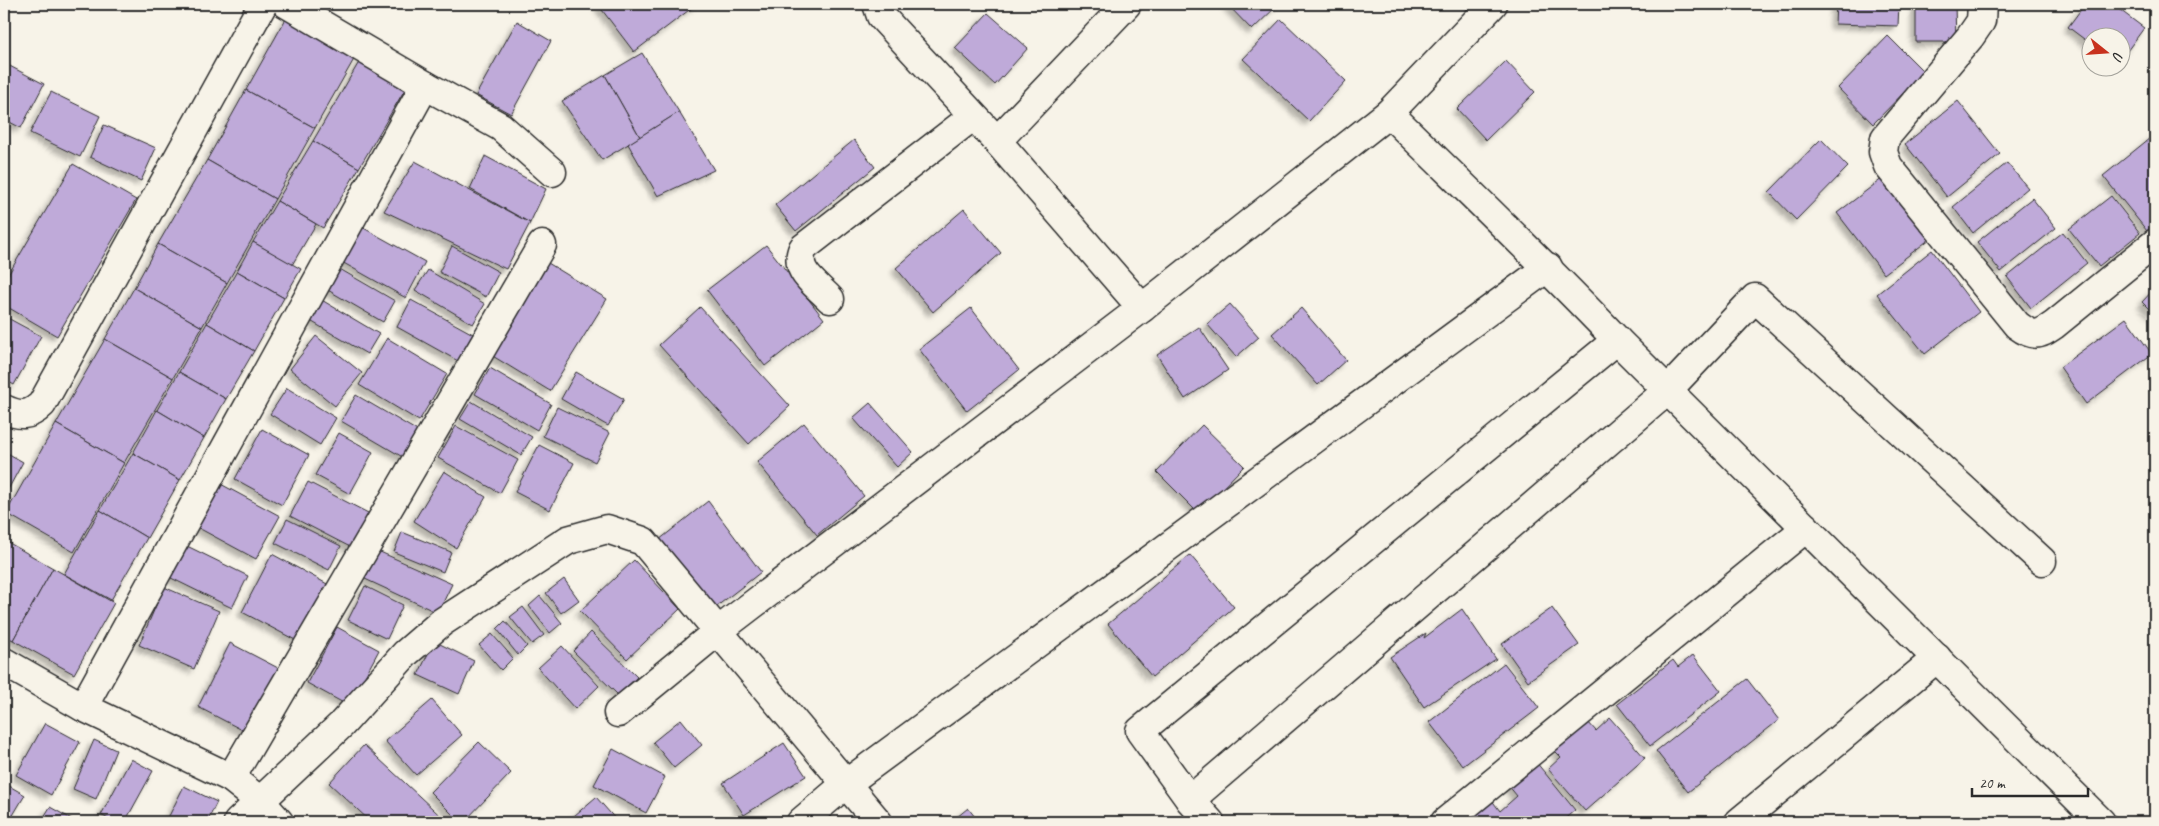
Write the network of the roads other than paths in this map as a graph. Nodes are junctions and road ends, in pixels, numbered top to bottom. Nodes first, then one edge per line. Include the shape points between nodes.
1 (263, 4) edge
2 (287, 4) edge
3 (877, 4) edge
4 (1127, 4) edge
5 (1493, 4) edge
6 (1982, 4) edge
7 (321, 12) edge
8 (425, 85) junction
9 (1389, 113) junction
10 (972, 116) junction
11 (997, 141) junction
12 (552, 172) dead end
13 (2155, 242) edge
14 (542, 246) dead end
15 (1548, 267) junction
16 (830, 299) dead end
17 (1142, 308) junction
18 (1617, 340) junction
19 (1667, 391) junction
20 (4, 409) edge
21 (1806, 528) junction
22 (2042, 561) dead end
23 (718, 631) junction
24 (1937, 658) junction
25 (4, 662) edge
26 (83, 707) junction
27 (618, 713) dead end
28 (231, 778) junction
29 (847, 783) junction
30 (1190, 800) junction
31 (260, 801) junction
32 (238, 822) edge
33 (279, 822) edge
34 (801, 822) edge
35 (878, 822) edge
36 (1210, 822) edge
37 (1445, 822) edge
38 (1739, 822) edge
39 (2101, 822) edge

1 - 20 street via 42,404 25,415
2 - 7 street
3 - 10 street via 882,16
4 - 11 street
5 - 9 street
6 - 13 street via 1981,21 1970,37 1886,138 1883,152 1888,166 2017,325 2028,333 2036,334 2054,325
7 - 8 street
8 - 12 street via 500,126
8 - 26 street
9 - 15 street
9 - 17 street
10 - 11 street
10 - 16 street via 803,248 799,257 802,269
11 - 17 street
14 - 28 street
15 - 18 street
15 - 29 street
17 - 23 street
18 - 19 street
18 - 30 street via 1140,731
19 - 21 street
19 - 22 street via 1755,298
19 - 30 street
21 - 24 street
21 - 37 street
23 - 27 street
23 - 29 street
23 - 31 street via 643,541 607,529 568,540 442,622 406,653 341,726
24 - 38 street
24 - 39 street
25 - 26 street
26 - 28 street
28 - 31 street
29 - 34 street
29 - 35 street
30 - 36 street
31 - 32 street
31 - 33 street

